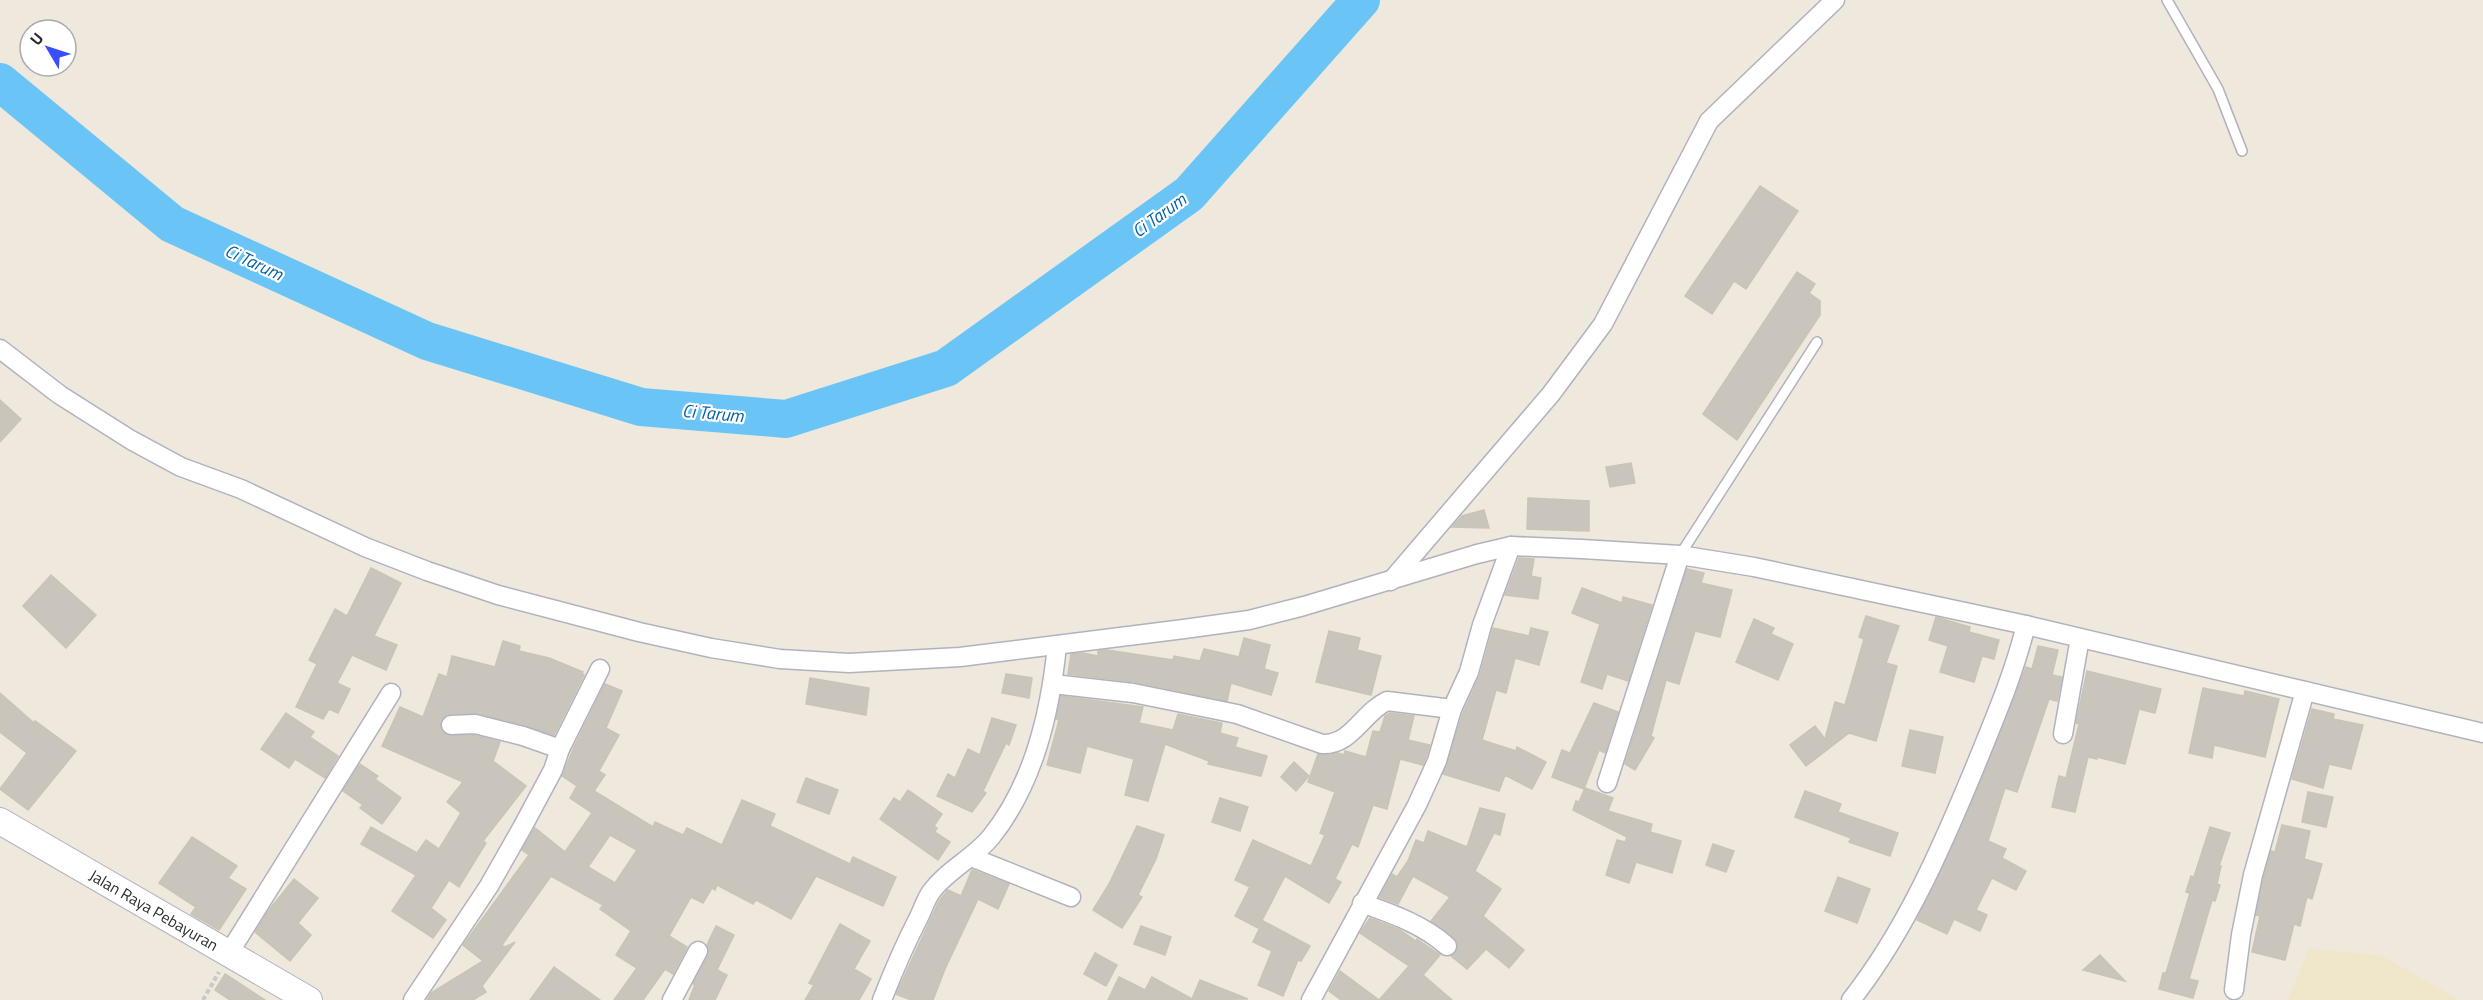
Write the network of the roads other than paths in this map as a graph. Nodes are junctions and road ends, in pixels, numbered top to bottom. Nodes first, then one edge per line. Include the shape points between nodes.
1 (1835, 0) edge
2 (2167, 0) edge
3 (2242, 152) dead end
4 (1817, 342) dead end
5 (0, 349) edge
6 (1512, 546) junction
7 (1680, 555) junction
8 (1391, 581) junction
9 (2025, 625) junction
10 (2080, 638) junction
11 (1057, 646) junction
12 (600, 669) dead end
13 (1053, 684) junction
14 (2305, 691) junction
15 (391, 693) dead end
16 (1452, 709) junction
17 (451, 725) dead end
18 (2483, 733) edge
19 (2063, 734) dead end
20 (560, 749) junction
21 (1607, 783) dead end
22 (0, 821) edge
23 (971, 857) junction
24 (1071, 897) dead end
25 (1362, 903) junction
26 (1447, 946) dead end
27 (698, 951) dead end
28 (229, 953) junction
29 (2234, 990) dead end
30 (309, 1000) edge
31 (413, 1000) edge
32 (672, 1000) edge
33 (882, 1000) edge
34 (1311, 1000) edge
35 (1851, 1000) edge

1 - 8 street via 1709,122 1591,343
2 - 3 lane via 2218,89
4 - 7 lane
5 - 11 street via 60,395 181,467 241,489 365,547 498,595 639,632 780,659 849,663 960,657
6 - 7 street
6 - 8 street
6 - 16 street via 1469,672
7 - 9 street
7 - 21 street
8 - 11 street via 1249,620
9 - 10 street
9 - 35 street via 2003,697 1934,863 1897,934
10 - 14 street
10 - 19 street
11 - 13 street
12 - 20 street
13 - 16 street via 1133,693 1237,714 1322,744 1341,741 1387,701
13 - 23 street via 1026,782 990,838
14 - 18 street
14 - 29 street via 2253,875
15 - 28 street
16 - 25 street via 1437,761 1421,796
17 - 20 street via 475,724
20 - 31 street via 553,770 489,886
22 - 28 main road, Jalan Raya Pebayuran
23 - 24 street
23 - 33 street via 948,873 931,892
25 - 26 street via 1432,933
25 - 34 street
27 - 32 street
28 - 30 main road, Jalan Raya Pebayuran

